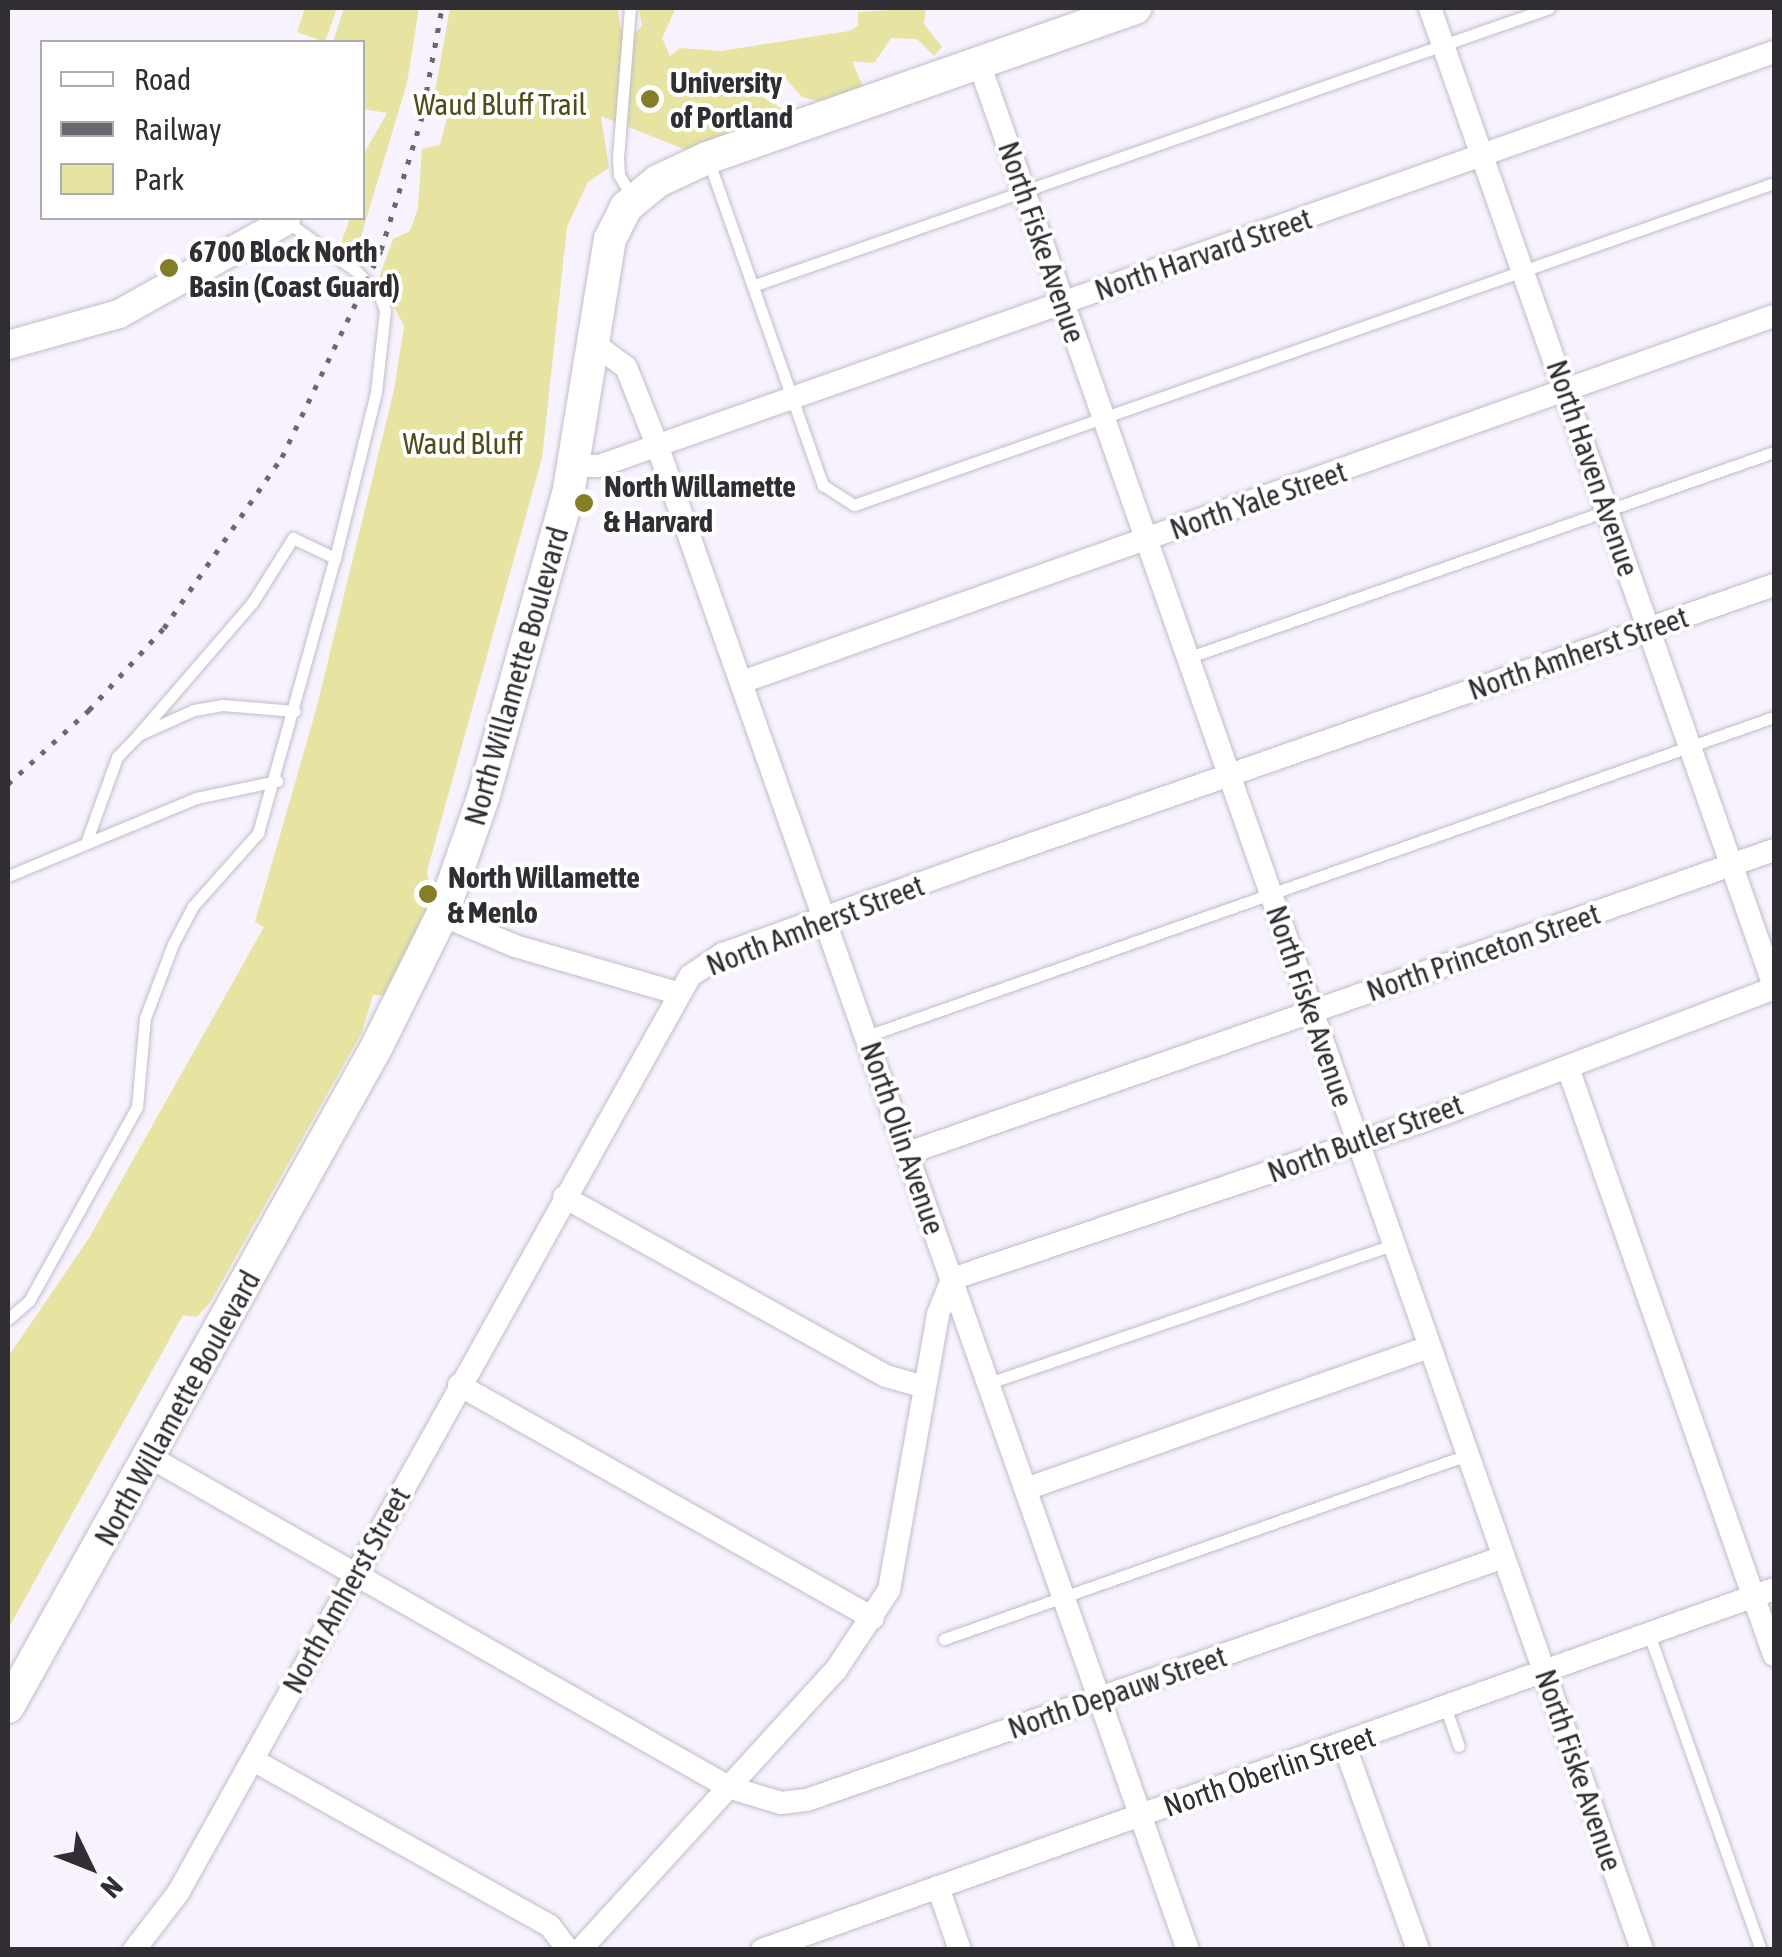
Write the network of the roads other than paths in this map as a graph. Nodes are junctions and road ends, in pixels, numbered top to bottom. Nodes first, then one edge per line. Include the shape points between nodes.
1 (630, 8) edge
2 (1136, 8) edge
3 (1430, 8) edge
4 (1549, 8) edge
5 (1444, 45) junction
6 (1774, 52) edge
7 (978, 63) junction
8 (1482, 155) junction
9 (708, 158) junction
10 (1774, 183) edge
11 (1024, 193) junction
12 (634, 198) junction
13 (286, 221) joint
14 (1524, 274) junction
15 (754, 285) junction
16 (1063, 303) junction
17 (1774, 316) edge
18 (594, 344) junction
19 (8, 345) edge
20 (1566, 392) junction
21 (794, 397) junction
22 (1104, 421) junction
23 (657, 445) junction
24 (1774, 452) edge
25 (574, 466) junction
26 (1608, 510) junction
27 (1146, 539) junction
28 (335, 558) junction
29 (1774, 585) edge
30 (1649, 629) junction
31 (1188, 658) junction
32 (742, 682) junction
33 (295, 711) junction
34 (1774, 717) edge
35 (138, 736) junction
36 (1690, 747) junction
37 (1229, 775) junction
38 (277, 781) junction
39 (87, 840) junction
40 (1774, 850) edge
41 (1732, 865) junction
42 (8, 876) edge
43 (1270, 891) junction
44 (442, 915) junction
45 (825, 918) junction
46 (1774, 987) edge
47 (678, 993) junction
48 (1312, 1012) junction
49 (866, 1036) junction
50 (1568, 1068) junction
51 (1358, 1141) junction
52 (908, 1154) junction
53 (564, 1198) junction
54 (1394, 1244) junction
55 (952, 1279) junction
56 (8, 1319) edge
57 (1430, 1346) junction
58 (989, 1384) junction
59 (459, 1386) junction
60 (924, 1387) junction
61 (1467, 1454) junction
62 (150, 1457) junction
63 (1026, 1489) junction
64 (1504, 1557) junction
65 (356, 1574) junction
66 (1764, 1593) edge
67 (1063, 1594) junction
68 (873, 1618) junction
69 (1649, 1634) junction
70 (944, 1639) dead end
71 (1774, 1655) edge
72 (1545, 1672) junction
73 (1100, 1698) junction
74 (8, 1707) edge
75 (1446, 1709) junction
76 (1344, 1744) junction
77 (1459, 1746) dead end
78 (253, 1760) junction
79 (728, 1787) junction
80 (1141, 1816) junction
81 (938, 1886) junction
82 (146, 1946) edge
83 (568, 1950) edge
84 (580, 1950) edge
85 (762, 1950) edge
86 (960, 1950) edge
87 (1188, 1950) edge
88 (1418, 1950) edge
89 (1642, 1950) edge
90 (1761, 1950) edge

1 - 12 lane via 619,175
2 - 7 main road
3 - 5 street, North Haven Avenue
4 - 5 lane
5 - 8 street, North Haven Avenue
5 - 11 lane
6 - 8 street, North Harvard Street
7 - 9 main road
7 - 11 street, North Fiske Avenue
8 - 14 street, North Haven Avenue
8 - 16 street, North Harvard Street
9 - 12 main road
9 - 15 lane
10 - 14 lane
11 - 15 lane
11 - 16 street, North Fiske Avenue
12 - 18 main road, North Willamette Boulevard via 610,239
13 - 19 street via 132,308
13 - 28 lane via 356,272 384,310 376,392
14 - 20 street, North Haven Avenue
14 - 22 lane
15 - 21 lane
16 - 21 street, North Harvard Street
16 - 22 street, North Fiske Avenue
17 - 20 street, North Yale Street
18 - 23 street, North Olin Avenue via 626,366
18 - 25 main road, North Willamette Boulevard
20 - 26 street, North Haven Avenue
20 - 27 street, North Yale Street
21 - 22 lane via 826,491 854,504
21 - 23 street, North Harvard Street
22 - 27 street, North Fiske Avenue
23 - 25 street, North Harvard Street via 594,468
23 - 32 street, North Olin Avenue
24 - 26 lane
25 - 44 main road, North Willamette Boulevard via 483,798
26 - 30 street, North Haven Avenue
26 - 31 lane
27 - 31 street, North Fiske Avenue
27 - 32 street, North Yale Street
28 - 33 lane
28 - 35 lane via 293,538 252,602
29 - 30 street, North Amherst Street
30 - 36 street, North Haven Avenue
30 - 37 street, North Amherst Street
31 - 37 street, North Fiske Avenue
32 - 45 street, North Olin Avenue
33 - 35 lane via 222,705 194,710
33 - 38 lane
34 - 36 lane
35 - 39 lane via 117,757
36 - 41 street, North Haven Avenue
36 - 43 lane
37 - 43 street, North Fiske Avenue
37 - 45 street, North Amherst Street
38 - 39 lane via 196,798
38 - 56 lane via 258,833 192,906 156,982 137,1107 29,1301
39 - 42 lane
40 - 41 street, North Princeton Street
41 - 46 street, North Haven Avenue
41 - 48 street, North Princeton Street
43 - 48 street, North Fiske Avenue
43 - 49 lane
44 - 47 street via 515,946
44 - 62 main road, North Willamette Boulevard
45 - 47 street, North Amherst Street via 723,954
45 - 49 street, North Olin Avenue
46 - 50 street, North Butler Street
47 - 53 street, North Amherst Street
48 - 51 street, North Fiske Avenue
48 - 52 street, North Princeton Street
49 - 52 street, North Olin Avenue
50 - 51 street, North Butler Street
50 - 66 street
51 - 54 street, North Fiske Avenue
51 - 55 street, North Butler Street
52 - 55 street, North Olin Avenue
53 - 59 street, North Amherst Street
53 - 60 street via 886,1376
54 - 57 street, North Fiske Avenue
54 - 58 lane
55 - 58 street, North Olin Avenue
55 - 60 street
57 - 61 street, North Fiske Avenue
57 - 63 street
58 - 63 street, North Olin Avenue
59 - 65 street, North Amherst Street
59 - 68 street
60 - 68 street via 896,1570
61 - 64 street, North Fiske Avenue
61 - 67 lane
62 - 65 street, North Depauw Street
62 - 74 main road, North Willamette Boulevard
63 - 67 street, North Olin Avenue
64 - 72 street, North Fiske Avenue
64 - 73 street, North Depauw Street
65 - 78 street, North Amherst Street
65 - 79 street, North Depauw Street
66 - 69 street, North Oberlin Street
66 - 71 street
67 - 70 lane
67 - 73 street, North Olin Avenue
68 - 79 street via 836,1670
69 - 72 street, North Oberlin Street
69 - 90 lane
72 - 75 street, North Oberlin Street
72 - 89 street, North Fiske Avenue
73 - 79 street, North Depauw Street via 807,1800 781,1803
73 - 80 street, North Olin Avenue
75 - 76 street, North Oberlin Street
75 - 77 lane
76 - 80 street, North Oberlin Street
76 - 88 street
78 - 82 street, North Amherst Street
78 - 83 street via 550,1926
79 - 84 street
80 - 81 street, North Oberlin Street
80 - 87 street, North Olin Avenue
81 - 85 street, North Oberlin Street
81 - 86 street

